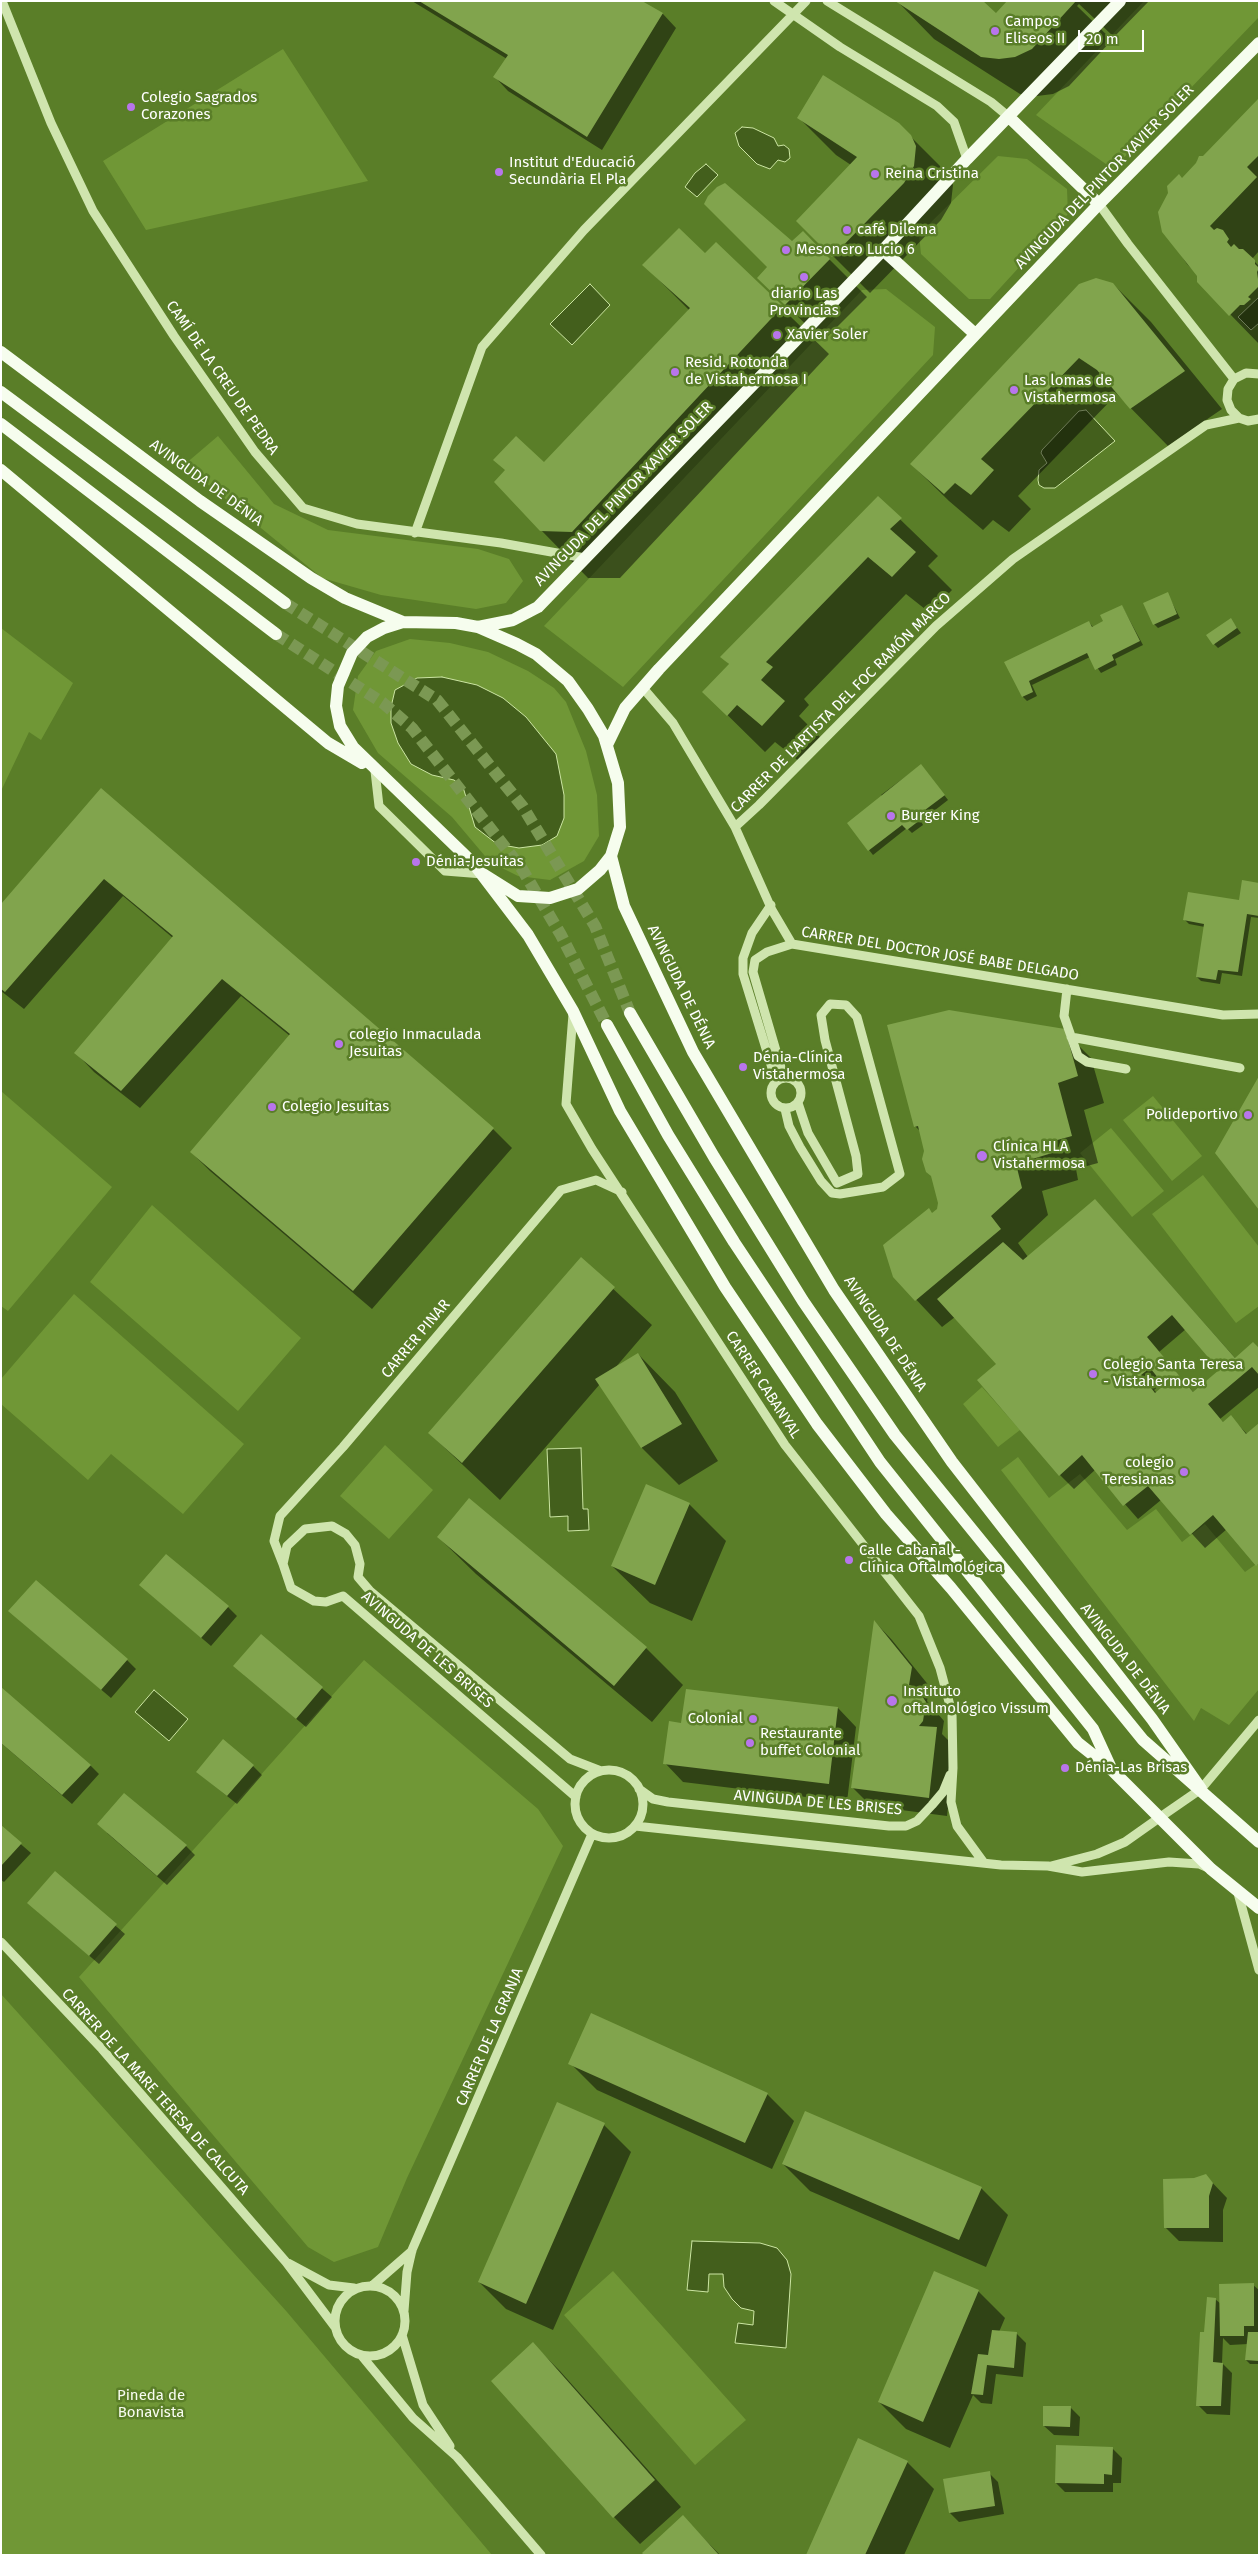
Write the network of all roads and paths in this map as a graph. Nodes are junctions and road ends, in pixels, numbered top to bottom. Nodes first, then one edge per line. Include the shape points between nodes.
1 (774, 1) edge
2 (806, 1) edge
3 (827, 1) edge
4 (1120, 1) edge
5 (2, 4) edge
6 (793, 15) junction
7 (1259, 44) edge
8 (1009, 117) junction
9 (967, 159) junction
10 (1099, 204) junction
11 (883, 250) junction
12 (975, 334) junction
13 (1, 352) edge
14 (1256, 371) edge
15 (1234, 379) junction
16 (1, 392) edge
17 (1239, 418) junction
18 (1259, 419) edge
19 (1, 424) edge
20 (1, 470) edge
21 (415, 533) junction
22 (585, 558) junction
23 (285, 603) tunnel mouth
24 (403, 622) junction
25 (478, 627) junction
26 (276, 634) tunnel mouth
27 (643, 688) junction
28 (607, 744) junction
29 (375, 771) junction
30 (735, 826) junction
31 (611, 856) junction
32 (483, 874) junction
33 (771, 905) junction
34 (792, 944) junction
35 (1067, 989) junction
36 (573, 1011) junction
37 (630, 1013) tunnel mouth
38 (1259, 1014) edge
39 (606, 1025) tunnel mouth
40 (1071, 1037) junction
41 (1240, 1068) dead end
42 (1126, 1069) dead end
43 (780, 1079) junction
44 (798, 1103) junction
45 (785, 1109) junction
46 (623, 1192) junction
47 (283, 1564) junction
48 (1259, 1720) edge
49 (953, 1768) junction
50 (1112, 1770) junction
51 (601, 1771) junction
52 (639, 1789) junction
53 (1201, 1789) junction
54 (576, 1797) junction
55 (1159, 1818) junction
56 (635, 1826) junction
57 (592, 1834) junction
58 (1259, 1842) edge
59 (984, 1863) junction
60 (1048, 1866) junction
61 (1211, 1869) junction
62 (1238, 1893) junction
63 (1259, 1908) edge
64 (1, 1942) edge
65 (1259, 1970) edge
66 (412, 2250) junction
67 (286, 2262) junction
68 (373, 2285) junction
69 (354, 2288) junction
70 (404, 2311) junction
71 (334, 2327) junction
72 (402, 2335) junction
73 (361, 2355) junction
74 (456, 2457) junction
75 (541, 2555) edge

1 - 6 street
2 - 6 street
3 - 8 street via 983,97
4 - 8 main road, AVINGUDA DEL PINTOR XAVIER SOLER
5 - 21 street, CAMÍ DE LA CREU DE PEDRA via 51,123 93,212 255,452 303,508 357,524
6 - 9 street via 937,106 954,122
6 - 21 street via 584,230 482,348
7 - 10 main road, AVINGUDA DEL PINTOR XAVIER SOLER
8 - 9 main road, AVINGUDA DEL PINTOR XAVIER SOLER
8 - 10 main road
9 - 11 main road, AVINGUDA DEL PINTOR XAVIER SOLER
10 - 12 main road, AVINGUDA DEL PINTOR XAVIER SOLER
10 - 15 street
11 - 12 main road
11 - 22 main road, AVINGUDA DEL PINTOR XAVIER SOLER
12 - 27 main road, AVINGUDA DEL PINTOR XAVIER SOLER
13 - 24 main road, AVINGUDA DE DÉNIA via 200,501 311,578 345,598
14 - 15 street
15 - 17 street via 1228,389 1227,400
16 - 23 main road
17 - 18 street, CARRER DE L'ARTISTA DEL FOC RAMÓN MARCO via 1248,421
17 - 30 street, CARRER DE L'ARTISTA DEL FOC RAMÓN MARCO via 1206,425 1013,559 936,626
19 - 26 main road
20 - 29 main road, AVINGUDA DE DÉNIA via 328,743
21 - 22 street, CAMÍ DE LA CREU DE PEDRA
22 - 25 main road, AVINGUDA DEL PINTOR XAVIER SOLER via 538,608 514,620
24 - 25 main road, AVINGUDA DE DÉNIA via 429,621
24 - 29 main road, AVINGUDA DE DÉNIA via 367,637 352,654 338,686 336,706 340,726 353,747
25 - 28 main road, AVINGUDA DE DÉNIA via 536,654 568,681
27 - 28 main road, AVINGUDA DEL PINTOR XAVIER SOLER via 625,708
27 - 30 street, CARRER DEL DOCTOR JOSÉ BABE DELGADO via 673,723
28 - 31 main road, AVINGUDA DE DÉNIA via 620,804 620,826
29 - 32 main road, AVINGUDA DE DÉNIA
29 - 32 street via 379,806 446,871
30 - 33 street, CARRER DEL DOCTOR JOSÉ BABE DELGADO
31 - 32 main road, AVINGUDA DE DÉNIA via 578,889 550,898 518,896
31 - 53 main road, AVINGUDA DE DÉNIA via 624,906 693,1052 834,1290 952,1462 1152,1719
32 - 36 main road, AVINGUDA DE DÉNIA via 528,935
33 - 34 street, CARRER DEL DOCTOR JOSÉ BABE DELGADO
33 - 43 street via 752,933 743,958 743,974
34 - 35 street, CARRER DEL DOCTOR JOSÉ BABE DELGADO
34 - 43 street via 767,952 755,960 753,972
35 - 38 street, CARRER DEL DOCTOR JOSÉ BABE DELGADO via 1223,1016
35 - 40 street via 1064,1016
36 - 46 street, CARRER CABANYAL via 566,1104 592,1149
36 - 50 main road, AVINGUDA DE DÉNIA via 620,1111 725,1287 817,1424 886,1514 1078,1743
37 - 53 main road, AVINGUDA DE DÉNIA via 803,1301 895,1436 1143,1740
39 - 50 main road, AVINGUDA DE DÉNIA via 734,1242 880,1462 1092,1729
40 - 41 street
40 - 42 street via 1078,1056 1087,1062
43 - 44 street via 798,1084 801,1093
43 - 45 street via 770,1090 775,1105
44 - 45 street
44 - 45 street via 808,1133 837,1183 858,1174 821,1015 830,1004 846,1005 857,1018 900,1174 883,1187 832,1193 800,1147 789,1126
46 - 47 street, CARRER PINAR via 596,1180 560,1190 343,1447 280,1516 274,1541
46 - 49 street, CARRER CABANYAL via 785,1445 919,1616 940,1668 952,1713
47 - 51 street, AVINGUDA DE LES BRISES via 288,1546 305,1529 332,1526 346,1534 356,1545 360,1564 358,1578 370,1592 570,1759
47 - 54 street, AVINGUDA DE LES BRISES via 292,1588 314,1602 343,1596
48 - 53 street
49 - 52 street, AVINGUDA DE LES BRISES via 943,1792 917,1821 906,1826 668,1802 653,1799
49 - 59 street via 950,1802 957,1826
50 - 55 main road, AVINGUDA DE DÉNIA
51 - 52 street via 623,1774
51 - 54 street via 585,1781
52 - 56 street via 643,1808
53 - 55 street
53 - 58 main road, AVINGUDA DE DÉNIA
54 - 57 street via 578,1818
55 - 60 street via 1124,1842 1104,1851
55 - 61 main road, AVINGUDA DE DÉNIA
56 - 57 street via 615,1838
56 - 59 street
57 - 66 street, CARRER DE LA GRANJA
59 - 60 street
60 - 61 street via 1082,1872 1169,1862 1199,1864
61 - 62 main road, AVINGUDA DE DÉNIA
62 - 63 main road, AVINGUDA DE DÉNIA
62 - 65 street
64 - 67 street, CARRER DE LA MARE TERESA DE CALCUTA via 102,2049
66 - 68 street, CARRER DE LA GRANJA
66 - 70 street, CARRER DE LA GRANJA
67 - 69 street, CARRER DE LA MARE TERESA DE CALCUTA via 329,2285
67 - 71 street, CARRER DE LA MARE TERESA DE CALCUTA
68 - 69 street
68 - 70 street via 393,2293
69 - 71 street via 338,2304
70 - 72 street via 406,2324
71 - 73 street via 344,2345
72 - 73 street via 397,2344 381,2355
72 - 74 street via 423,2405
73 - 74 street via 413,2418
74 - 75 street

